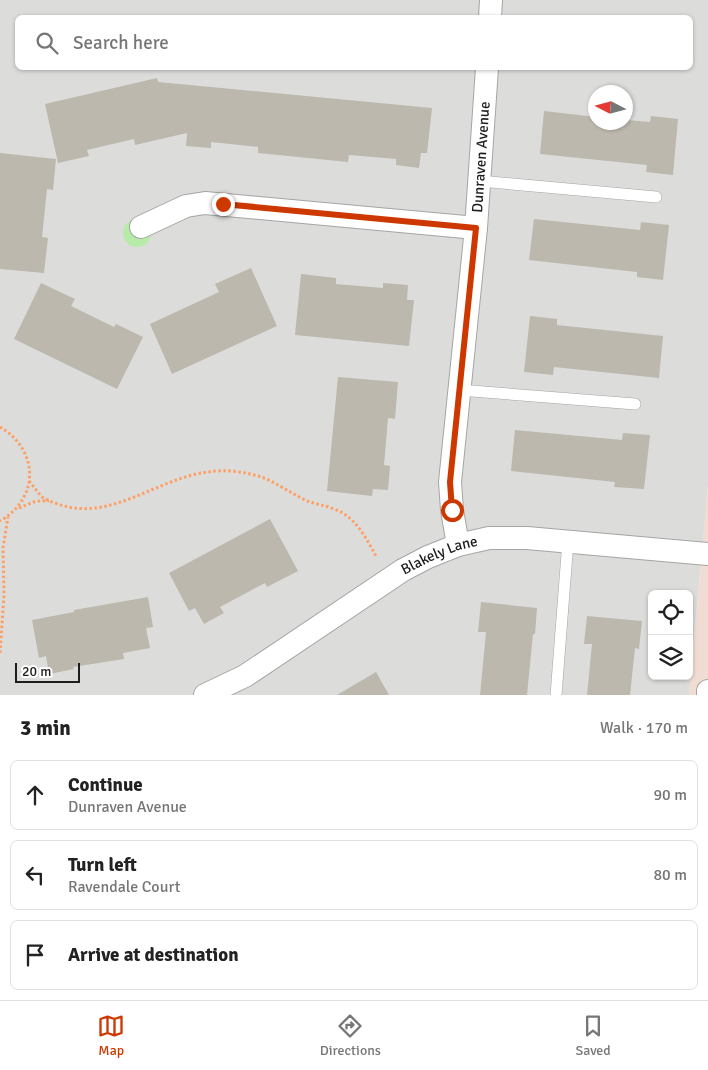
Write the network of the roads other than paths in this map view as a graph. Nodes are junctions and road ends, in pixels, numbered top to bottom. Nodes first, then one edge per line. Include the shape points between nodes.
1 (491, 0) edge
2 (490, 15) edge
3 (487, 70) edge
4 (479, 181) junction
5 (656, 197) dead end
6 (141, 227) dead end
7 (476, 228) junction
8 (459, 390) junction
9 (635, 404) dead end
10 (568, 541) junction
11 (458, 545) junction
12 (708, 554) edge
13 (708, 691) edge
14 (205, 695) edge
15 (556, 695) edge
16 (708, 695) edge

1 - 2 street
3 - 4 street, Dunraven Avenue
4 - 5 lane
4 - 7 street, Dunraven Avenue
6 - 7 street via 186,206 205,203
7 - 8 street, Dunraven Avenue
8 - 9 lane
8 - 11 street, Dunraven Avenue via 450,482
10 - 11 street, Blakely Lane via 489,538
10 - 12 street, Blakely Lane
10 - 15 lane
11 - 14 street, Blakely Lane via 403,570 245,676
13 - 16 street

